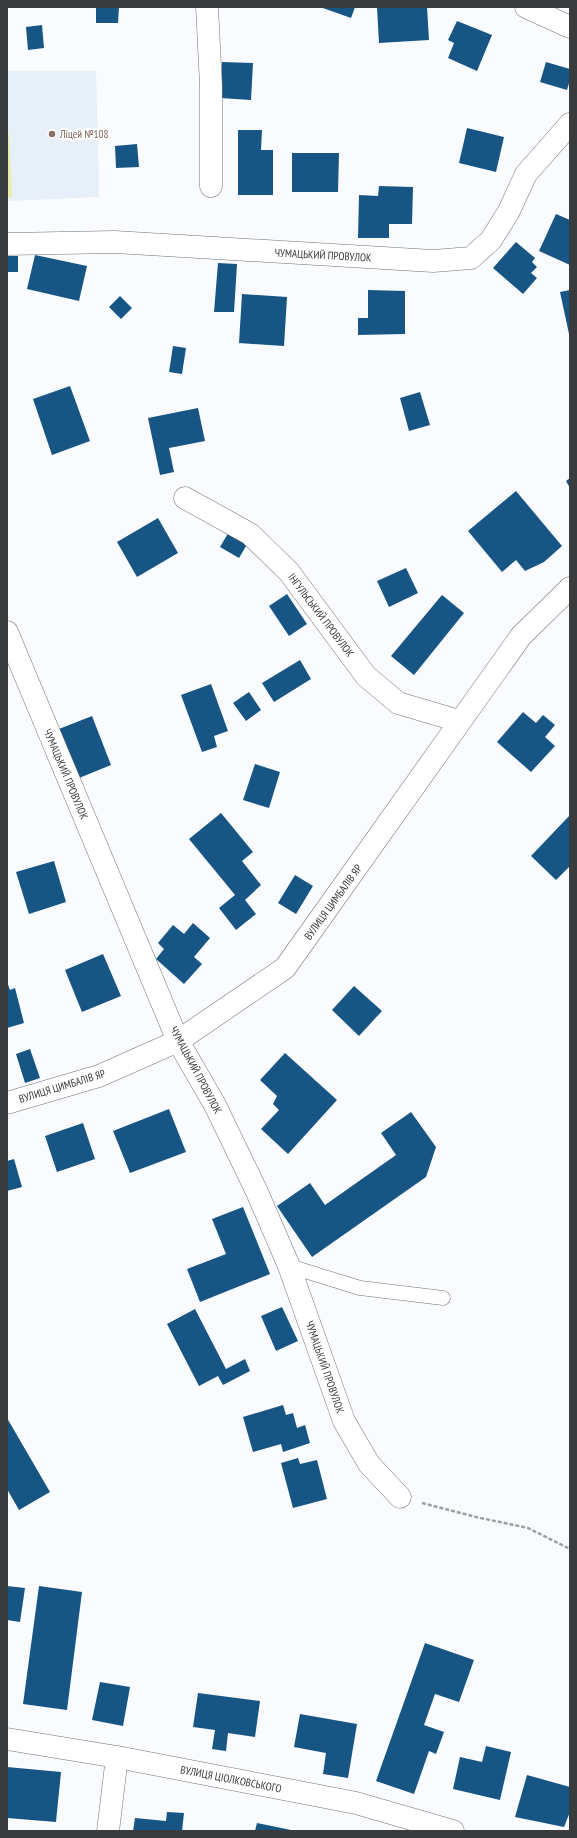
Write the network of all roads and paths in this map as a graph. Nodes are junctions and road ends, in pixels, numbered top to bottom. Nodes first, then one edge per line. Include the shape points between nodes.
1 (207, 7) edge
2 (526, 7) edge
3 (570, 27) edge
4 (570, 124) edge
5 (211, 186) dead end
6 (7, 244) edge
7 (185, 498) dead end
8 (570, 588) edge
9 (7, 632) edge
10 (459, 721) junction
11 (178, 1041) junction
12 (7, 1103) edge
13 (289, 1266) junction
14 (443, 1298) dead end
15 (400, 1497) joint
16 (570, 1549) edge
17 (7, 1739) edge
18 (117, 1757) junction
19 (108, 1831) edge
20 (453, 1831) edge

1 - 5 street via 211,85
2 - 3 street
4 - 6 street, ЧУМАЦЬКИЙ ПРОВУЛОК via 526,174 492,240 471,258 433,261 115,242
7 - 10 street, ІНГУЛЬСЬКИЙ ПРОВУЛОК via 250,534 289,572 366,676 398,703
8 - 10 street, ВУЛИЦЯ ЦИМБАЛІВ ЯР via 521,636
9 - 11 street, ЧУМАЦЬКИЙ ПРОВУЛОК
10 - 11 street, ВУЛИЦЯ ЦИМБАЛІВ ЯР via 285,968
11 - 12 street, ВУЛИЦЯ ЦИМБАЛІВ ЯР via 99,1076
11 - 13 street, ЧУМАЦЬКИЙ ПРОВУЛОК via 215,1105
13 - 14 lane via 360,1288
13 - 15 street, ЧУМАЦЬКИЙ ПРОВУЛОК via 344,1421 369,1464
15 - 16 path via 528,1528
17 - 18 street, ВУЛИЦЯ ЦІОЛКОВСЬКОГО
18 - 19 street
18 - 20 street, ВУЛИЦЯ ЦІОЛКОВСЬКОГО via 356,1802

